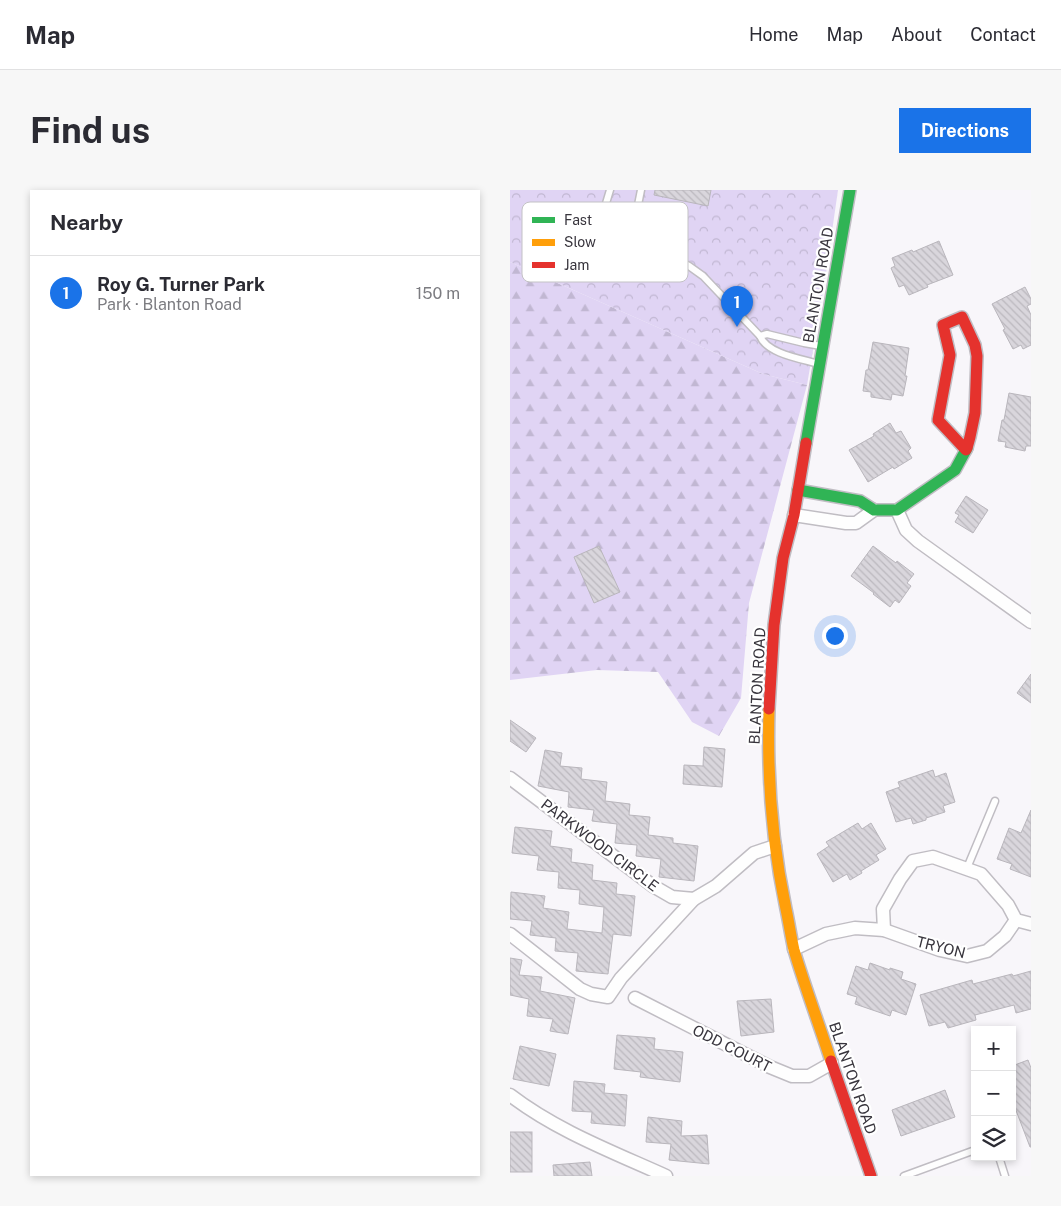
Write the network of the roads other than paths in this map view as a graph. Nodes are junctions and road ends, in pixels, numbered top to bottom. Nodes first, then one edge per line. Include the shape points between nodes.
1 (610, 190) edge
2 (850, 190) edge
3 (606, 202) edge
4 (688, 265) edge
5 (760, 336) junction
6 (822, 346) junction
7 (818, 364) junction
8 (966, 450) junction
9 (798, 490) junction
10 (874, 510) junction
11 (897, 510) junction
12 (794, 515) junction
13 (1031, 622) edge
14 (510, 778) edge
15 (995, 801) dead end
16 (775, 846) junction
17 (967, 868) junction
18 (694, 899) junction
19 (1016, 920) junction
20 (1031, 924) edge
21 (884, 930) junction
22 (510, 934) edge
23 (794, 949) junction
24 (635, 998) dead end
25 (832, 1063) junction
26 (510, 1095) edge
27 (971, 1151) edge
28 (1000, 1161) edge
29 (666, 1176) edge
30 (871, 1176) edge
31 (904, 1176) edge
32 (1004, 1176) edge

1 - 3 lane
2 - 6 street, BLANTON ROAD
4 - 5 lane via 704,276
5 - 6 lane via 767,334
5 - 7 lane via 771,348
6 - 7 street, BLANTON ROAD
7 - 9 street, BLANTON ROAD
8 - 8 street via 975,415 977,351 962,317 943,325 950,355 938,420
8 - 11 street via 956,470
9 - 10 street via 860,501
9 - 12 street, BLANTON ROAD
10 - 11 street
10 - 12 street via 856,522
11 - 13 street via 906,530 918,541
12 - 16 street, BLANTON ROAD via 783,558 770,683 770,799
14 - 18 street, PARKWOOD CIRCLE via 653,886 672,897
15 - 17 lane
16 - 18 street via 754,854 716,886
16 - 23 street, BLANTON ROAD
17 - 19 street via 981,874 1008,905
17 - 21 street via 933,857 913,861 883,909
18 - 22 street via 621,978 608,997 580,990
19 - 20 street
19 - 21 street, TRYON via 1005,936 987,951 967,956
21 - 23 street, TRYON via 856,928 826,934
23 - 25 street, BLANTON ROAD
24 - 25 street, ODD COURT via 792,1076 809,1076
25 - 30 street, BLANTON ROAD
26 - 29 street via 570,1133
27 - 31 lane
28 - 32 lane

